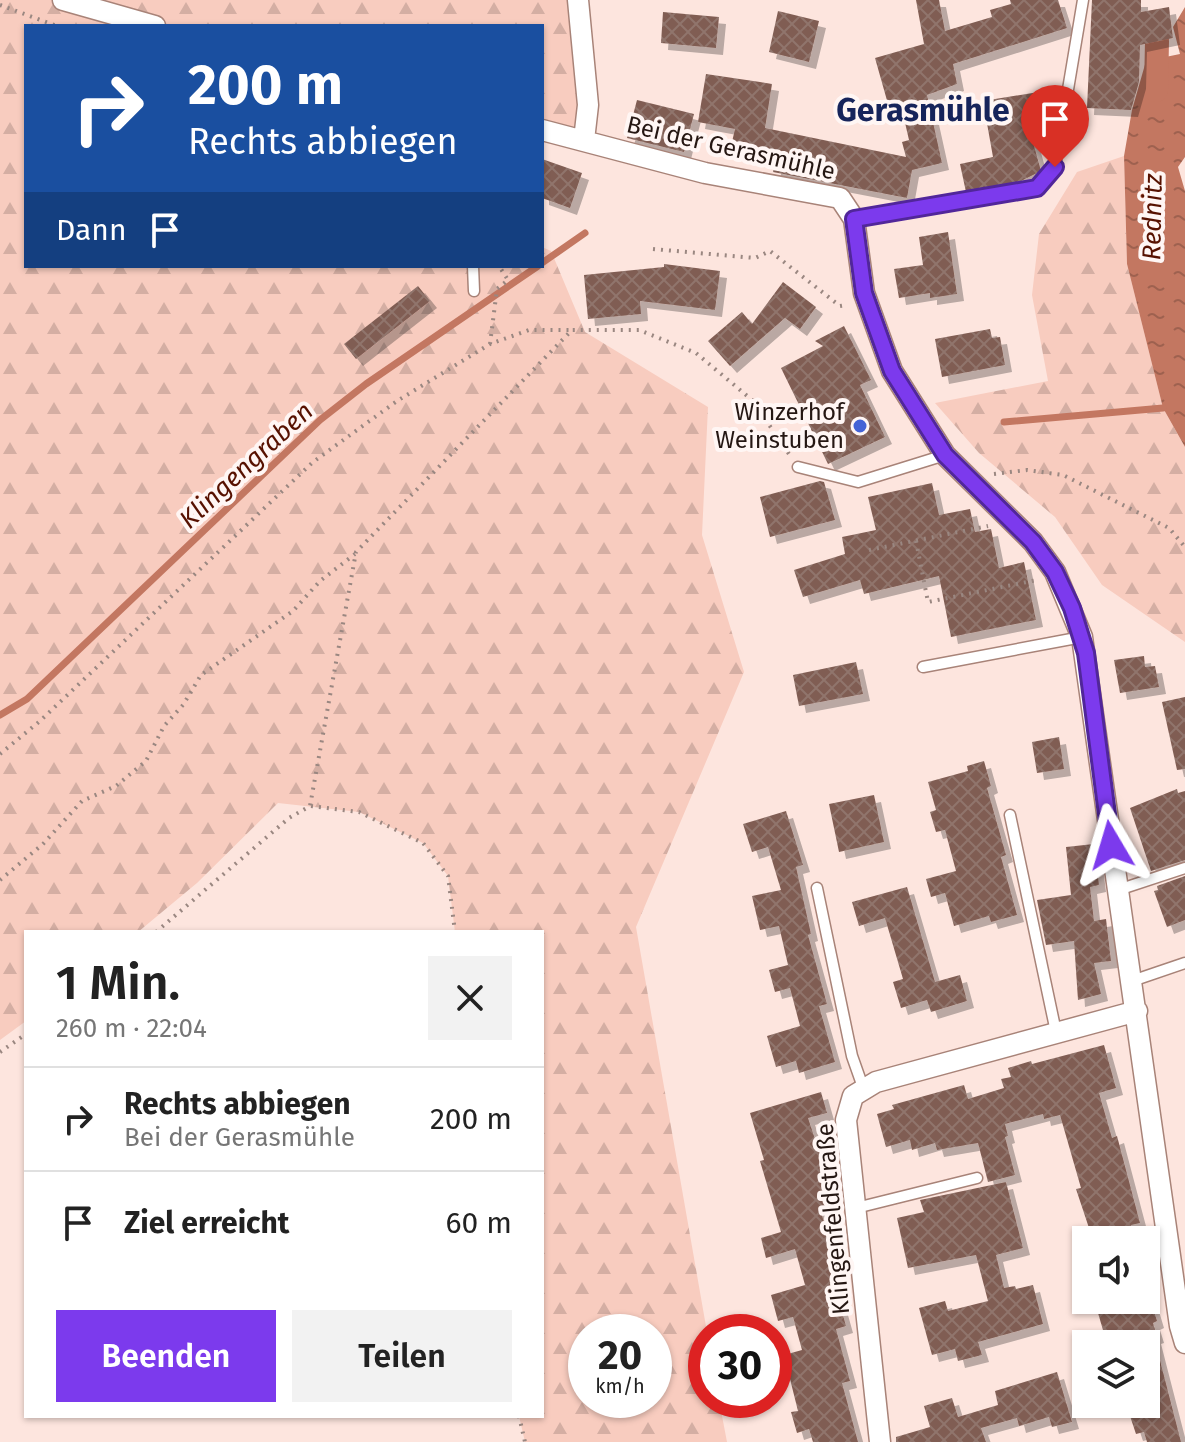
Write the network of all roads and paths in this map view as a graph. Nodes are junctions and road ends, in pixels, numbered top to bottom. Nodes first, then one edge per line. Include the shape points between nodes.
1 (63, 0) edge
2 (578, 0) edge
3 (1083, 0) edge
4 (0, 5) edge
5 (52, 24) edge
6 (148, 24) edge
7 (544, 130) edge
8 (584, 140) junction
9 (854, 219) junction
10 (653, 249) dead end
11 (473, 268) edge
12 (500, 268) edge
13 (474, 291) dead end
14 (868, 303) junction
15 (572, 330) junction
16 (490, 344) junction
17 (945, 455) junction
18 (798, 467) joint
19 (965, 476) junction
20 (1007, 517) junction
21 (916, 541) junction
22 (1185, 547) edge
23 (869, 550) dead end
24 (356, 552) junction
25 (1055, 572) junction
26 (1082, 637) junction
27 (923, 667) dead end
28 (0, 754) edge
29 (310, 806) junction
30 (1010, 815) dead end
31 (1185, 868) edge
32 (0, 880) edge
33 (817, 888) dead end
34 (1118, 890) junction
35 (158, 930) edge
36 (455, 930) edge
37 (1185, 963) edge
38 (1132, 981) junction
39 (1137, 1011) junction
40 (1056, 1032) junction
41 (24, 1035) edge
42 (0, 1052) edge
43 (864, 1090) junction
44 (977, 1178) dead end
45 (856, 1208) junction
46 (1185, 1343) edge
47 (519, 1418) edge
48 (525, 1442) edge
49 (880, 1442) edge

1 - 6 street
2 - 8 street via 588,105
3 - 9 lane via 1055,167 1037,188
4 - 5 path
7 - 8 street, Bei der Gerasmühle
8 - 9 street, Bei der Gerasmühle via 705,173 840,198
9 - 14 street
10 - 14 path via 755,258 770,251 840,306
11 - 13 lane
12 - 16 path via 508,280 497,294
14 - 17 street via 892,371
15 - 16 path via 529,330
15 - 18 path via 639,330 696,353 752,400
15 - 24 path
16 - 28 path via 397,401 313,462
17 - 18 lane via 858,482
17 - 19 street
19 - 20 street
19 - 22 path via 1027,470 1063,475 1169,528
20 - 21 path via 997,524
20 - 25 street
21 - 23 path
21 - 25 path via 928,602
24 - 29 path
24 - 32 path via 293,611 201,675 146,761 116,786 82,801
25 - 26 street
26 - 27 lane
26 - 34 street
29 - 35 path via 289,818
29 - 36 path via 359,812 423,843 448,876
30 - 40 lane
31 - 34 lane
33 - 43 lane
34 - 38 street
37 - 38 lane
38 - 39 street
39 - 40 street
39 - 46 street
40 - 43 street via 876,1082
41 - 42 path
43 - 45 street, Klingenfeldstraße via 853,1096 846,1120
44 - 45 lane
45 - 49 street, Klingenfeldstraße
47 - 48 path

